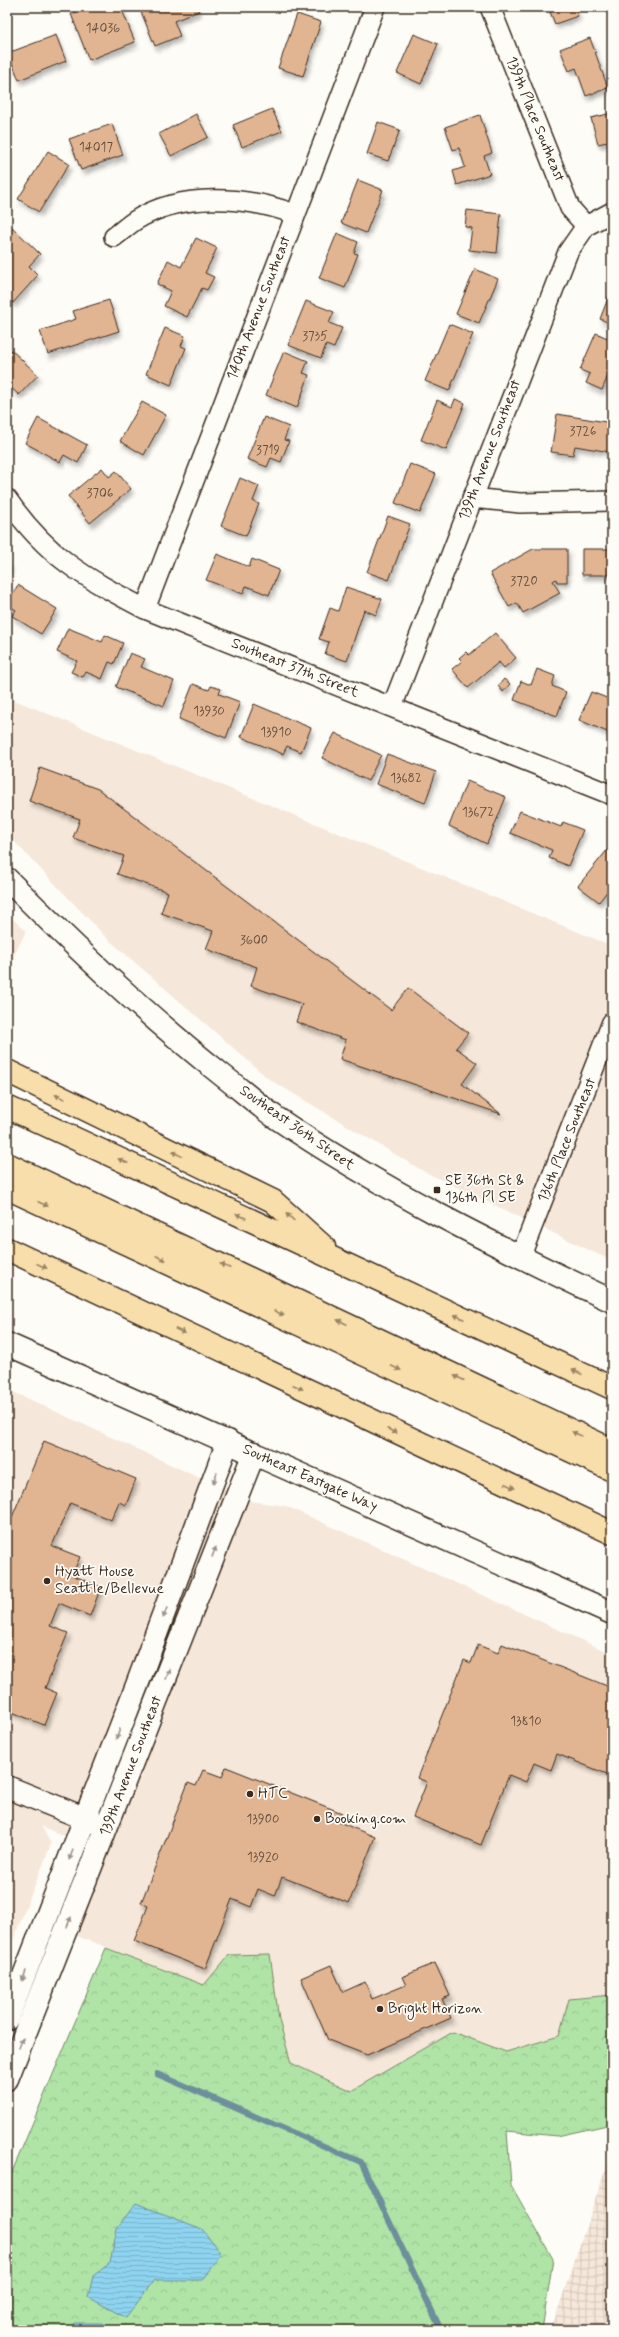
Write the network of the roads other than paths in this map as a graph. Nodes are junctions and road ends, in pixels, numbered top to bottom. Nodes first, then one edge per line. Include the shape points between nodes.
1 (374, 7) edge
2 (490, 7) edge
3 (612, 212) edge
4 (294, 214) junction
5 (586, 226) junction
6 (114, 237) dead end
7 (472, 498) junction
8 (7, 499) edge
9 (612, 500) edge
10 (145, 609) junction
11 (392, 707) junction
12 (612, 795) edge
13 (7, 879) edge
14 (612, 1022) edge
15 (7, 1072) edge
16 (7, 1107) edge
17 (7, 1164) edge
18 (7, 1188) edge
19 (7, 1250) edge
20 (520, 1258) junction
21 (340, 1262) junction
22 (612, 1301) edge
23 (7, 1344) edge
24 (612, 1388) edge
25 (228, 1442) junction
26 (612, 1450) edge
27 (254, 1453) junction
28 (612, 1470) edge
29 (612, 1533) edge
30 (612, 1613) edge
31 (7, 1787) edge
32 (86, 1819) junction
33 (108, 1827) junction
34 (7, 2019) edge
35 (7, 2079) edge

1 - 4 street, 140th Avenue Southeast
2 - 5 street, 139th Place Southeast via 570,208
3 - 5 street, 139th Avenue Southeast
4 - 6 street via 270,205 236,199 197,201 161,208 136,220
4 - 10 street, 140th Avenue Southeast
5 - 7 street, 139th Avenue Southeast via 568,252
7 - 9 street via 520,503
7 - 11 street, 139th Avenue Southeast
8 - 10 street, Southeast 37th Street via 38,538 63,562
10 - 11 street, Southeast 37th Street
11 - 12 street, Southeast 37th Street
13 - 20 main road, Southeast 36th Street via 108,979 183,1044 274,1116 359,1171
14 - 20 street, 136th Place Southeast
21 -> 15 highway via 273,1201
21 -> 16 highway
26 -> 17 highway
18 -> 28 highway
19 -> 29 highway
20 - 22 main road, Southeast 36th Street
24 -> 21 highway
23 - 25 main road, Southeast Eastgate Way
25 - 27 main road, Southeast Eastgate Way
25 -> 32 main road, 139th Avenue Southeast
27 - 30 main road, Southeast Eastgate Way
33 -> 27 main road, 139th Avenue Southeast
31 - 32 main road
32 - 33 main road
32 -> 34 main road, 139th Avenue Southeast
35 -> 33 main road, 139th Avenue Southeast

